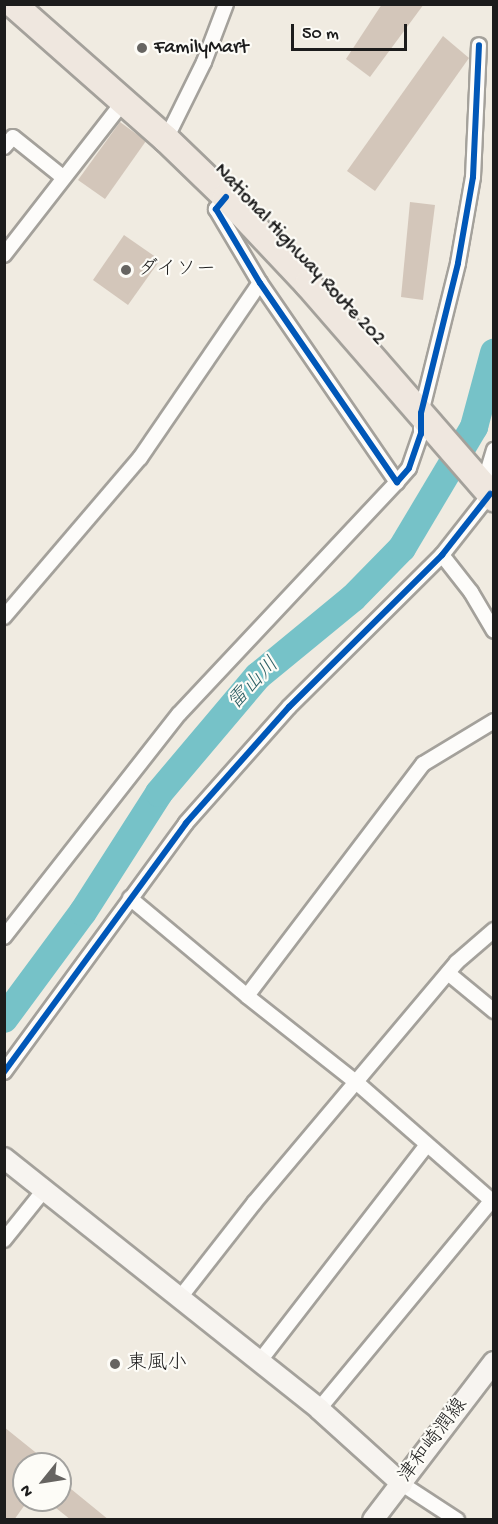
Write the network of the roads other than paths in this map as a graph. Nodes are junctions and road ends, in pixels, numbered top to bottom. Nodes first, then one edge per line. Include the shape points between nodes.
1 (12, 4) edge
2 (226, 4) edge
3 (480, 45) dead end
4 (123, 102) junction
5 (166, 138) junction
6 (4, 147) edge
7 (64, 178) junction
8 (226, 197) junction
9 (4, 255) edge
10 (260, 283) junction
11 (421, 413) junction
12 (494, 450) edge
13 (397, 482) junction
14 (485, 488) edge
15 (442, 555) junction
16 (4, 617) edge
17 (494, 631) edge
18 (494, 721) edge
19 (130, 898) junction
20 (494, 930) edge
21 (4, 937) edge
22 (448, 973) junction
23 (247, 996) junction
24 (494, 1011) edge
25 (4, 1072) edge
26 (356, 1082) junction
27 (428, 1145) junction
28 (4, 1158) edge
29 (44, 1190) junction
30 (492, 1202) edge
31 (4, 1240) edge
32 (179, 1299) junction
33 (259, 1362) junction
34 (494, 1362) edge
35 (319, 1409) junction
36 (402, 1484) junction
37 (373, 1520) edge
38 (457, 1520) edge

1 - 4 highway, National Highway Route 202
2 - 5 street via 204,62
3 - 11 street via 473,177 458,263
4 - 5 highway, National Highway Route 202
4 - 7 street
5 - 8 highway, National Highway Route 202
6 - 7 street via 13,137
7 - 9 street
8 - 10 street via 216,209
8 - 11 highway, National Highway Route 202
10 - 13 street
10 - 16 street via 140,459
11 - 13 street via 417,446 409,468
11 - 14 highway, National Highway Route 202
12 - 14 street
13 - 21 street via 178,714
14 - 15 street
15 - 17 street via 471,592
15 - 19 street via 244,755
18 - 23 street via 423,764
19 - 23 street
19 - 25 street
20 - 22 street
22 - 24 street
22 - 26 street
23 - 26 street
26 - 27 street
26 - 32 street
27 - 30 street
27 - 33 street
28 - 29 street
29 - 31 street
29 - 32 street
30 - 35 street
32 - 33 street
33 - 35 street
34 - 36 street, 津和崎潤線
35 - 36 street
36 - 37 street, 津和崎潤線
36 - 38 street

